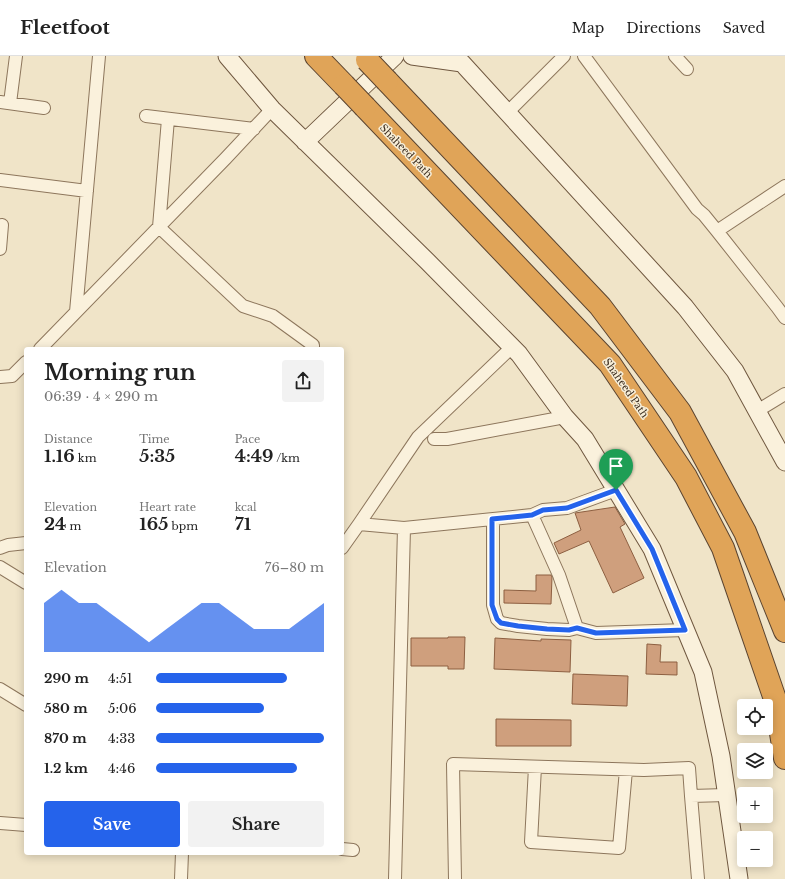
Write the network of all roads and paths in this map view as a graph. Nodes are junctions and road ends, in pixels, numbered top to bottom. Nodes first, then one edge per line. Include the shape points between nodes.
1 (16, 56) edge
2 (99, 56) edge
3 (227, 56) edge
4 (316, 56) edge
5 (395, 56) edge
6 (412, 56) edge
7 (564, 56) edge
8 (584, 56) edge
9 (675, 56) edge
10 (365, 58) edge
11 (458, 60) edge
12 (687, 69) dead end
13 (5, 102) edge
14 (44, 108) dead end
15 (272, 109) junction
16 (507, 113) junction
17 (146, 116) dead end
18 (168, 119) junction
19 (254, 129) junction
20 (305, 142) junction
21 (0, 180) edge
22 (785, 186) edge
23 (87, 191) junction
24 (2, 225) dead end
25 (159, 227) junction
26 (717, 231) junction
27 (0, 249) edge
28 (76, 312) junction
29 (785, 318) edge
30 (42, 347) edge
31 (314, 347) edge
32 (512, 347) junction
33 (24, 364) edge
34 (0, 377) edge
35 (785, 394) edge
36 (758, 411) junction
37 (566, 417) junction
38 (434, 440) dead end
39 (785, 462) edge
40 (616, 490) junction
41 (532, 515) junction
42 (492, 519) junction
43 (359, 524) junction
44 (404, 528) junction
45 (24, 543) edge
46 (344, 545) edge
47 (0, 548) edge
48 (0, 567) edge
49 (24, 582) edge
50 (577, 628) junction
51 (685, 630) junction
52 (785, 631) edge
53 (0, 689) edge
54 (24, 704) edge
55 (785, 758) edge
56 (535, 767) junction
57 (626, 770) junction
58 (726, 795) junction
59 (691, 796) junction
60 (0, 823) edge
61 (24, 825) edge
62 (182, 855) edge
63 (181, 879) edge
64 (395, 879) edge
65 (455, 879) edge
66 (698, 879) edge
67 (739, 879) edge

1 - 13 street
2 - 23 street
3 - 15 street
4 - 55 highway, Shaheed Path, bridge via 610,364 686,477 723,548 776,702
5 - 20 street
6 - 11 street
7 - 16 street
8 - 26 street via 697,209
9 - 12 street
10 - 52 highway, bridge via 600,306 680,412 745,532
11 - 16 street
13 - 14 street
15 - 19 street
15 - 20 street
16 - 36 street via 685,307 735,371
17 - 18 street
18 - 19 street
18 - 25 street
19 - 25 street
20 - 32 street
21 - 23 street
22 - 26 street
23 - 28 street
24 - 27 street
25 - 28 street
25 - 31 street via 243,306 273,316
26 - 29 street
28 - 30 street
32 - 37 street
32 - 43 street via 418,437
33 - 34 street via 12,376
35 - 36 street
36 - 39 street
37 - 38 street via 447,440
37 - 40 street via 585,439
40 - 41 street via 567,508 543,510
40 - 51 street via 652,549
41 - 42 street
41 - 50 street via 559,575
42 - 44 street
42 - 50 street via 492,605 497,619 501,623 518,626 569,630
43 - 44 street
43 - 46 street
44 - 64 street
45 - 47 street
48 - 49 street
50 - 51 street via 596,633
51 - 58 street via 703,672 721,756
53 - 54 street
56 - 57 street
56 - 57 street via 531,842 619,848
56 - 65 street via 453,764
57 - 59 street via 689,768
58 - 59 street
58 - 67 street
59 - 66 street
60 - 61 street
62 - 63 street

